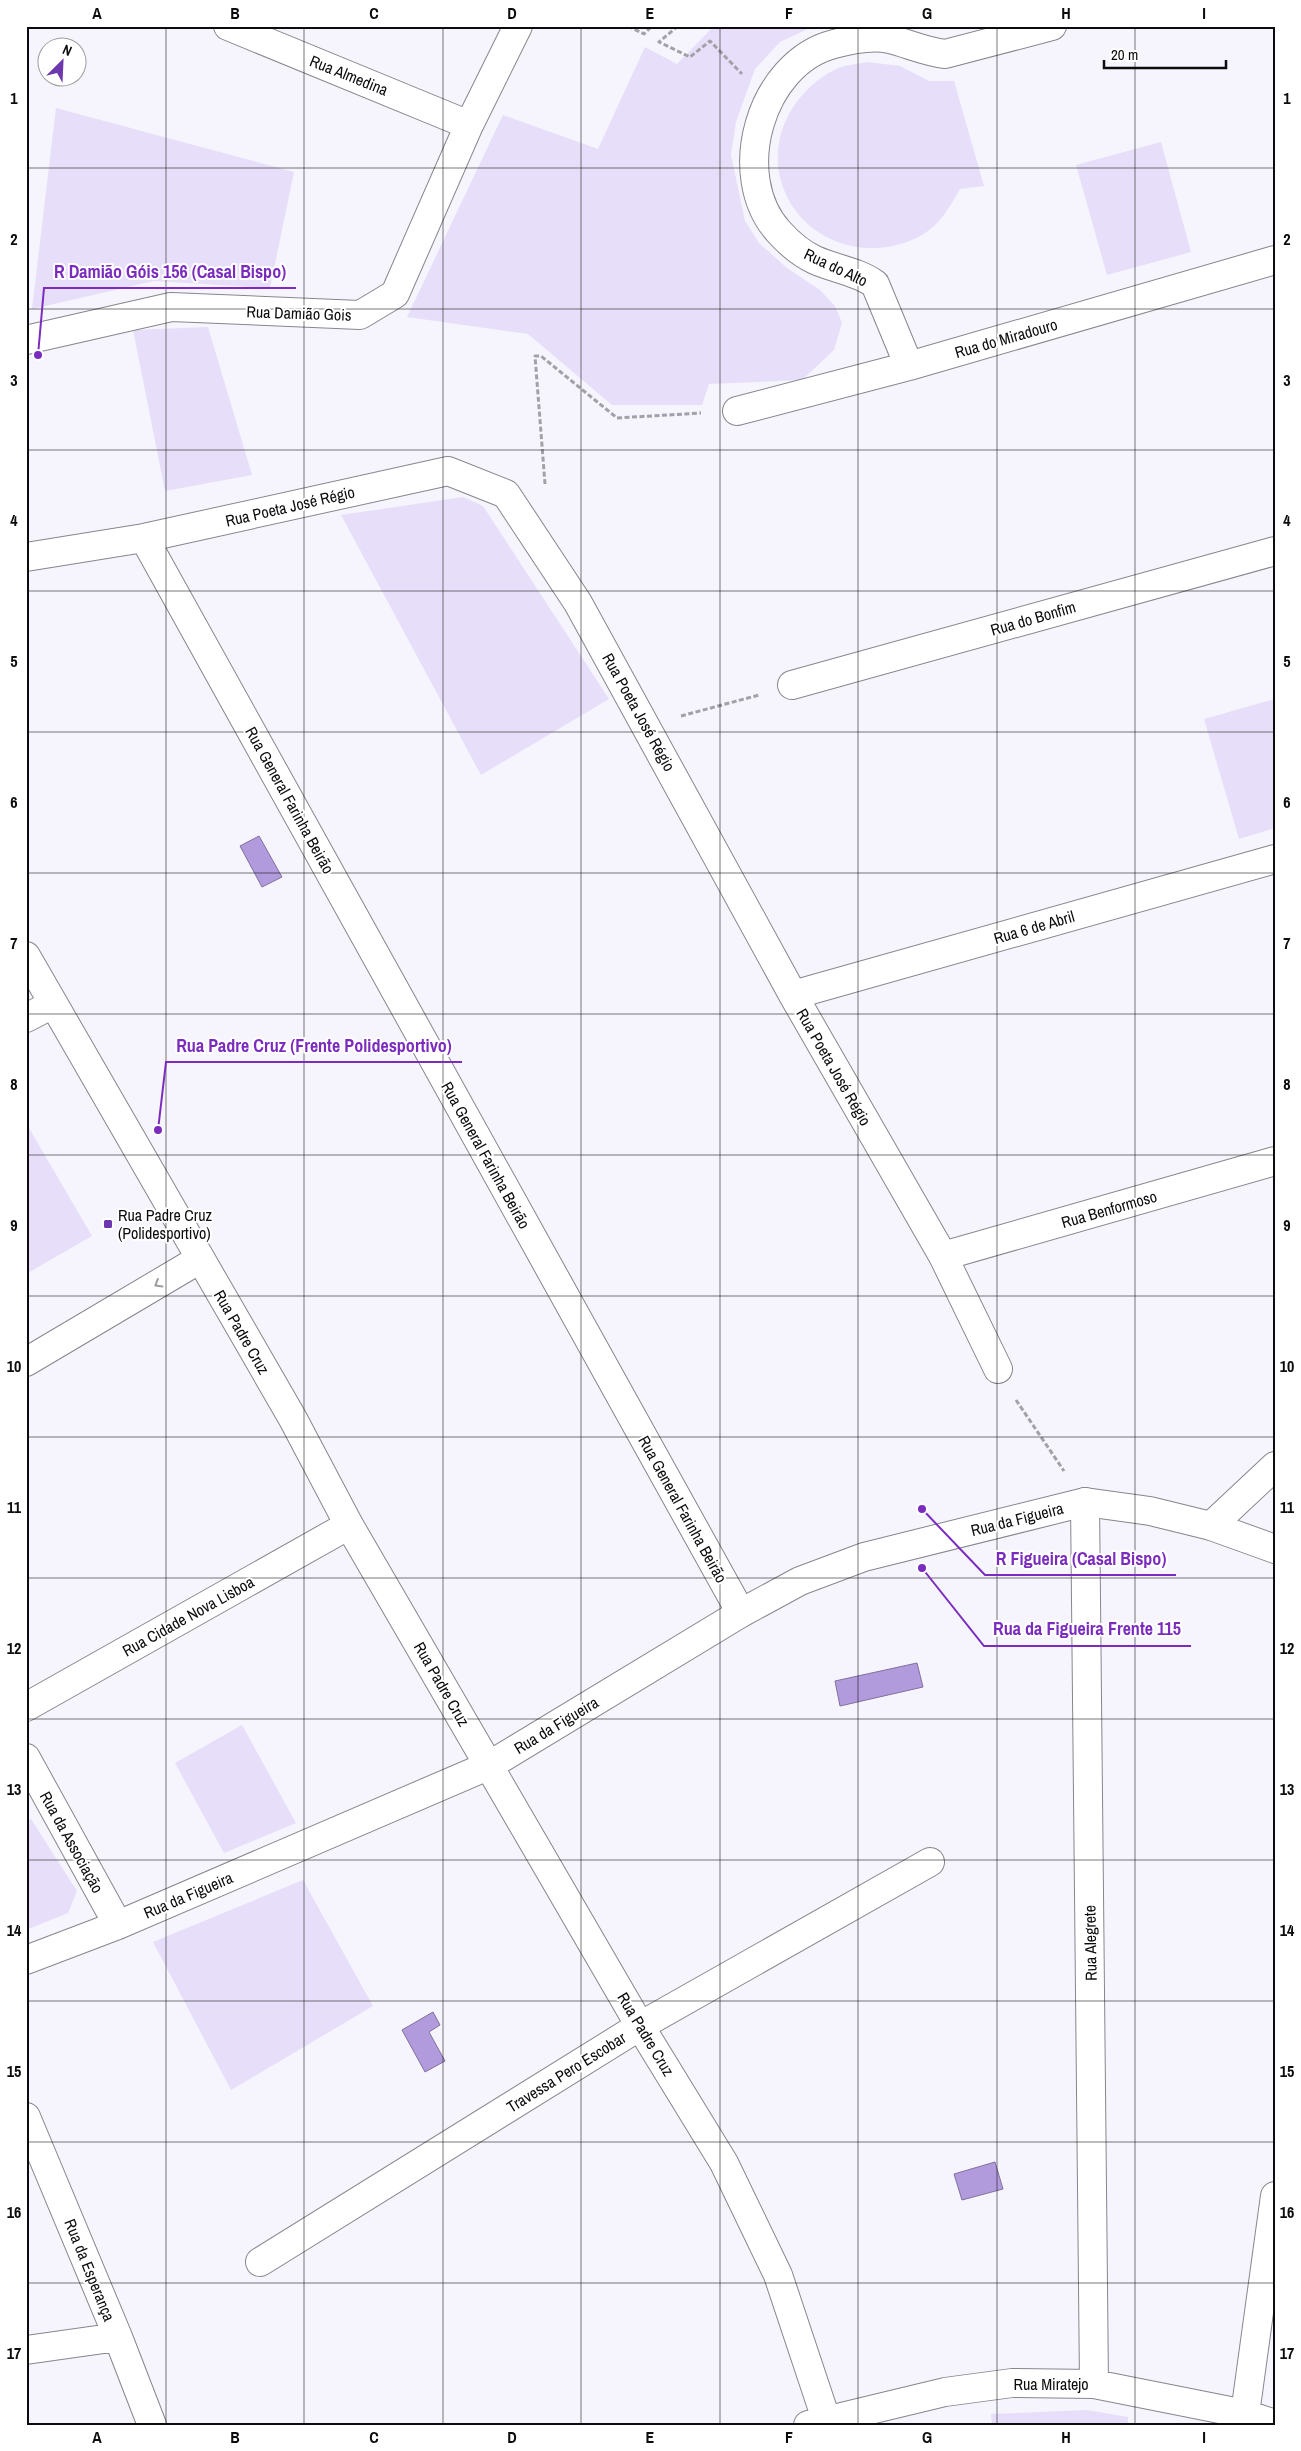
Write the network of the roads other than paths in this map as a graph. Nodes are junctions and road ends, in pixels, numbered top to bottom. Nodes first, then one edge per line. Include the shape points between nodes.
1 (228, 26) edge
2 (518, 26) edge
3 (1052, 26) edge
4 (469, 125) junction
5 (1275, 260) edge
6 (26, 340) edge
7 (909, 366) junction
8 (737, 411) road end
9 (144, 538) junction
10 (1275, 551) edge
11 (26, 557) edge
12 (792, 685) road end
13 (1275, 859) edge
14 (26, 956) edge
15 (793, 996) junction
16 (53, 1004) junction
17 (26, 1018) edge
18 (1275, 1161) edge
19 (943, 1256) junction
20 (200, 1259) junction
21 (26, 1362) edge
22 (998, 1369) road end
23 (1275, 1466) edge
24 (1085, 1502) junction
25 (349, 1525) junction
26 (1211, 1526) junction
27 (1275, 1549) edge
28 (741, 1614) junction
29 (26, 1707) edge
30 (26, 1758) edge
31 (490, 1765) junction
32 (930, 1862) dead end
33 (118, 1925) junction
34 (26, 1960) edge
35 (640, 2026) junction
36 (28, 2129) edge
37 (1275, 2196) edge
38 (260, 2262) dead end
39 (118, 2337) junction
40 (26, 2350) edge
41 (1094, 2384) junction
42 (1245, 2414) junction
43 (821, 2423) edge
44 (1275, 2424) edge
45 (152, 2425) edge

1 - 4 street, Rua Almedina
2 - 4 street, Rua Damião Gois
3 - 7 street, Rua do Alto via 945,54 889,39 862,38 832,44 808,57 786,75 768,101 757,131 754,158 764,207 778,231 796,248 815,260 864,277 874,284
4 - 6 street, Rua Damião Gois via 395,294 360,315 170,307
5 - 7 street, Rua do Miradouro
7 - 8 street, Rua do Miradouro
9 - 11 street, Rua Poeta José Régio
9 - 15 street, Rua Poeta José Régio via 448,471 506,494 578,603
9 - 28 street, Rua General Farinha Beirão
10 - 12 street, Rua do Bonfim
13 - 15 street, Rua 6 de Abril
14 - 16 street, Rua Padre Cruz
15 - 19 street, Rua Poeta José Régio
16 - 17 street
16 - 20 street, Rua Padre Cruz
18 - 19 street, Rua Benformoso
19 - 22 street, Rua Poeta José Régio
20 -> 21 street
20 - 25 street, Rua Padre Cruz via 293,1419
23 - 26 street
24 - 26 street via 1150,1510
24 - 28 street, Rua da Figueira via 864,1557 800,1581
24 - 41 street, Rua Alegrete
25 - 29 street, Rua Cidade Nova Lisboa
25 - 31 street, Rua Padre Cruz
26 - 27 street
28 - 31 street, Rua da Figueira
30 - 33 street, Rua da Associação
31 - 33 street, Rua da Figueira
31 - 35 street, Rua Padre Cruz
32 - 35 street, Travessa Pero Escobar
33 - 34 street, Rua da Figueira
35 - 38 street, Travessa Pero Escobar
35 - 43 street, Rua Padre Cruz via 724,2163 778,2275
36 - 39 street, Rua da Esperança
37 - 42 street
39 - 40 street
39 - 45 street, Rua da Esperança
41 - 42 street, Rua Miratejo
41 - 43 street, Rua Miratejo via 1012,2383 945,2392
42 - 44 street, Rua Miratejo

